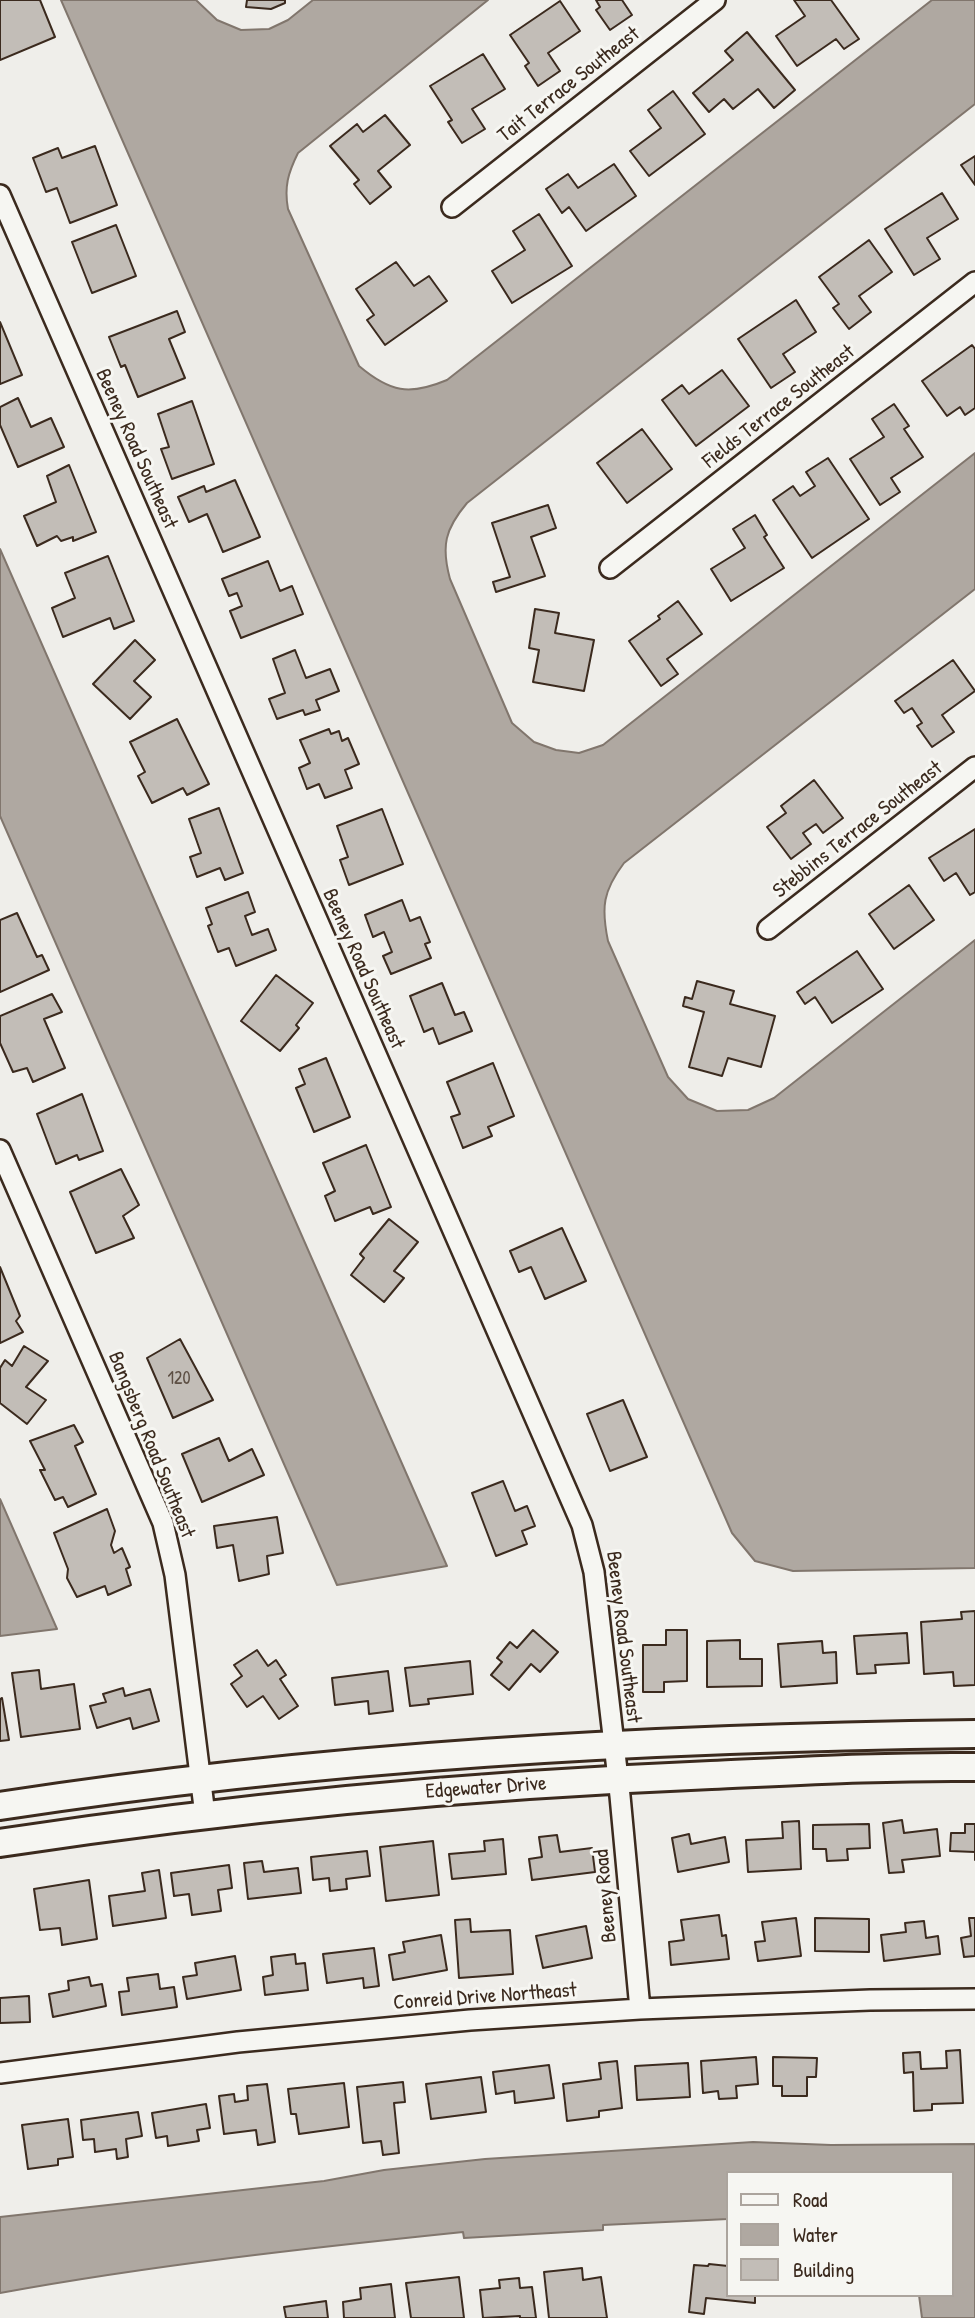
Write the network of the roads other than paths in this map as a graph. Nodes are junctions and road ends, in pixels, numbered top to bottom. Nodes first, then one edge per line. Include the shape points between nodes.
1 (715, 0) edge
2 (0, 195) edge
3 (452, 207) dead end
4 (975, 282) edge
5 (610, 568) dead end
6 (975, 767) edge
7 (768, 929) dead end
8 (0, 1150) edge
9 (975, 1734) edge
10 (614, 1745) junction
11 (975, 1767) edge
12 (201, 1779) junction
13 (618, 1779) junction
14 (0, 1806) edge
15 (205, 1815) junction
16 (0, 1843) edge
17 (975, 1999) edge
18 (639, 2009) junction
19 (0, 2073) edge

1 - 3 street, Tait Terrace Southeast
2 - 10 street, Beeney Road Southeast via 582,1525 594,1573
4 - 5 street, Fields Terrace Southeast
6 - 7 street, Stebbins Terrace Southeast
8 - 12 street, Bangsberg Road Southeast via 163,1523 175,1575
9 - 10 street, Edgewater Drive
10 - 12 street, Edgewater Drive via 425,1757
10 - 13 street, Beeney Road Southeast
11 - 13 street, Edgewater Drive
12 - 14 street, Edgewater Drive
12 - 15 street, Bangsberg Road Southeast
13 - 15 street, Edgewater Drive via 486,1786
13 - 18 street, Beeney Road
15 - 16 street, Edgewater Drive
17 - 18 street, Conreid Drive Northeast
18 - 19 street, Conreid Drive Northeast via 341,2031

